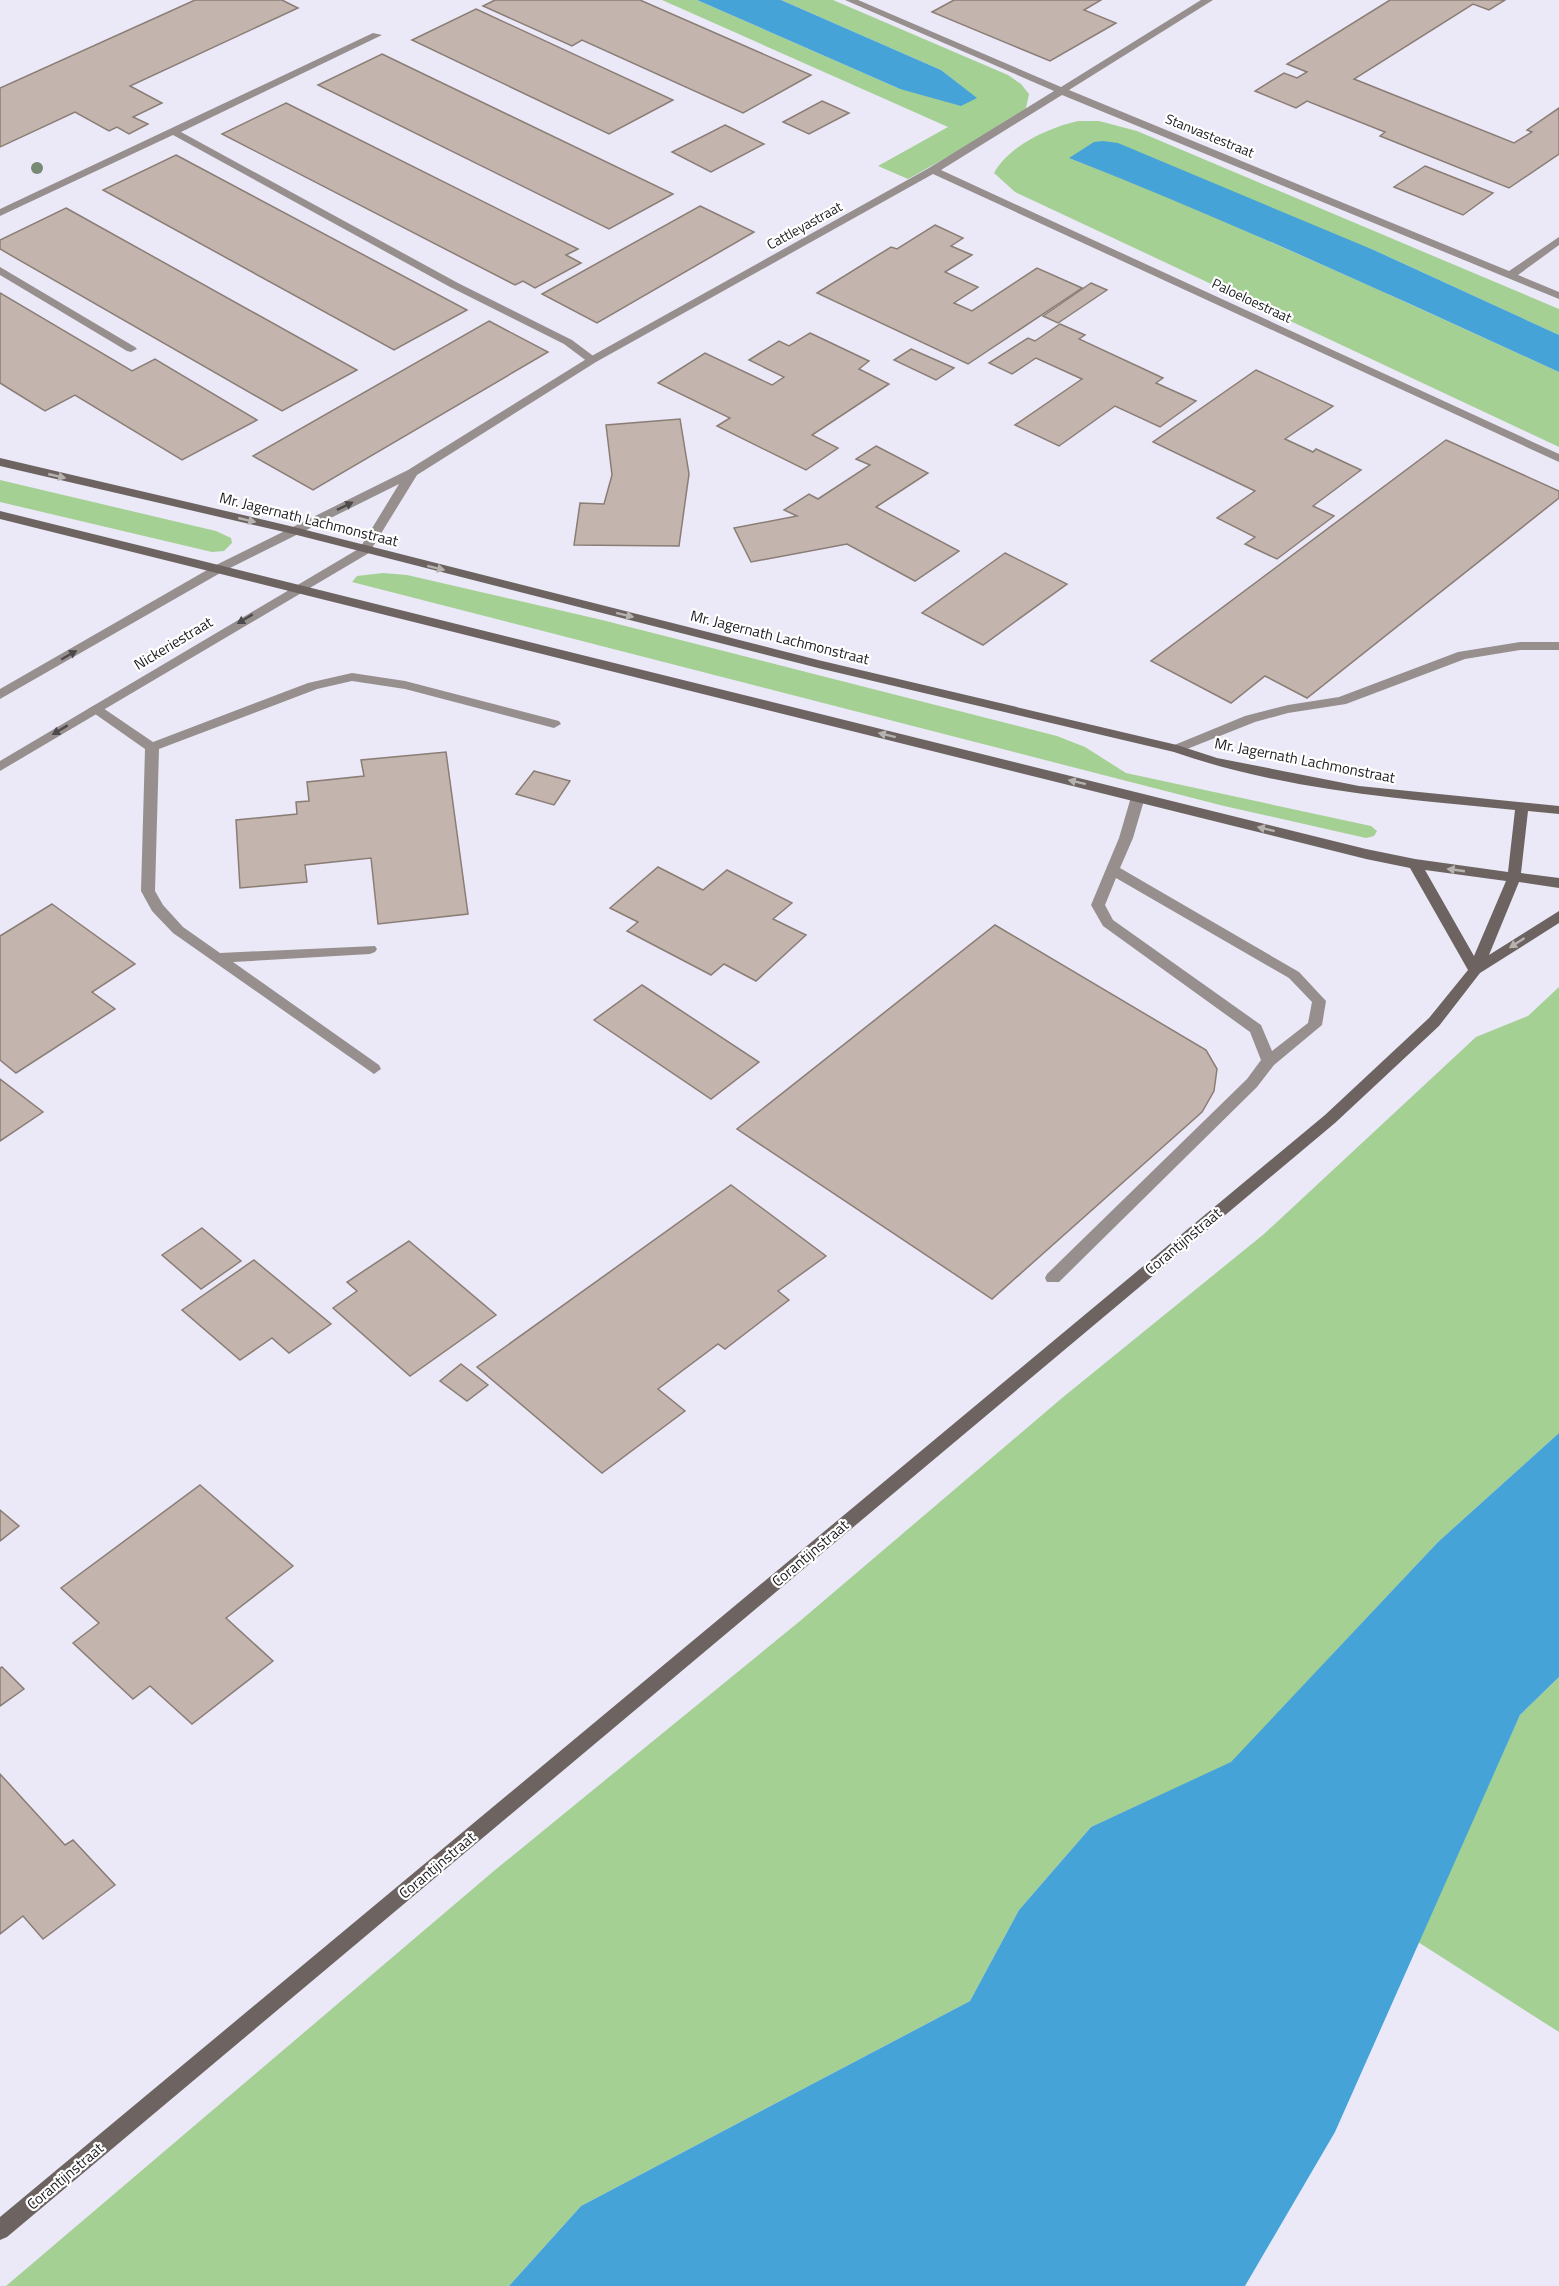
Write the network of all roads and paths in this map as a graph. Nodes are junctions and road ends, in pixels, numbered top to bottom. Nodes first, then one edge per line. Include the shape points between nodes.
1 (850, 0) edge
2 (1208, 0) edge
3 (377, 35) dead end
4 (1060, 90) junction
5 (172, 131) junction
6 (933, 170) junction
7 (0, 213) edge
8 (1559, 240) edge
9 (0, 270) edge
10 (1511, 275) junction
11 (1559, 296) edge
12 (131, 349) dead end
13 (592, 360) junction
14 (1559, 458) edge
15 (0, 462) edge
16 (412, 473) junction
17 (0, 515) edge
18 (294, 531) junction
19 (365, 550) junction
20 (218, 569) junction
21 (295, 589) junction
22 (1559, 646) edge
23 (0, 695) edge
24 (95, 709) junction
25 (554, 724) dead end
26 (152, 747) junction
27 (1177, 749) junction
28 (0, 766) edge
29 (1138, 797) junction
30 (1522, 808) junction
31 (1559, 810) edge
32 (1415, 864) junction
33 (1112, 869) junction
34 (1514, 878) junction
35 (1559, 883) edge
36 (1559, 916) edge
37 (370, 949) dead end
38 (216, 958) junction
39 (1475, 969) junction
40 (1269, 1061) junction
41 (374, 1069) dead end
42 (1053, 1278) dead end
43 (0, 2230) edge

1 - 4 street, Stanvastestraat
2 - 4 street, Cattleyastraat
3 - 5 street
4 - 6 street, Cattleyastraat
4 - 10 street, Stanvastestraat
5 - 7 street
5 - 13 street via 444,280 568,342
6 - 13 street, Cattleyastraat
6 - 14 street, Paloeloestraat
8 - 10 street
9 - 12 street
10 - 11 street, Stanvastestraat
13 - 16 street, Cattleyastraat
15 -> 18 main road, Mr. Jagernath Lachmonstraat
18 -> 16 street, Cattleyastraat
16 - 19 street, Cattleyastraat
17 - 20 main road
18 - 19 main road, Mr. Jagernath Lachmonstraat
18 - 20 street, Cattleyastraat
19 - 21 street, Nickeriestraat
19 -> 27 main road, Mr. Jagernath Lachmonstraat
20 - 21 main road
23 -> 20 street
21 -> 24 street, Nickeriestraat
29 -> 21 main road
22 - 27 street via 1520,646 1463,656 1341,701 1250,719
24 - 26 street
24 -> 28 street, Nickeriestraat
25 - 26 street via 405,685 351,677 313,686
26 - 38 street via 148,891 157,908 178,930
27 - 30 main road, Mr. Jagernath Lachmonstraat via 1215,762 1359,790
32 -> 29 main road
29 - 33 street
30 - 31 main road, Mr. Jagernath Lachmonstraat
30 - 34 main road, Corantijnstraat
34 -> 32 main road
32 - 39 main road
33 - 40 street via 1098,904 1108,923 1256,1029
33 - 40 street via 1294,975 1318,1001 1315,1025
34 - 35 main road
34 - 39 main road, Corantijnstraat
36 -> 39 main road
37 - 38 street
38 - 41 street
39 - 43 main road, Corantijnstraat via 1434,1022 1330,1119
40 - 42 street via 1252,1083

